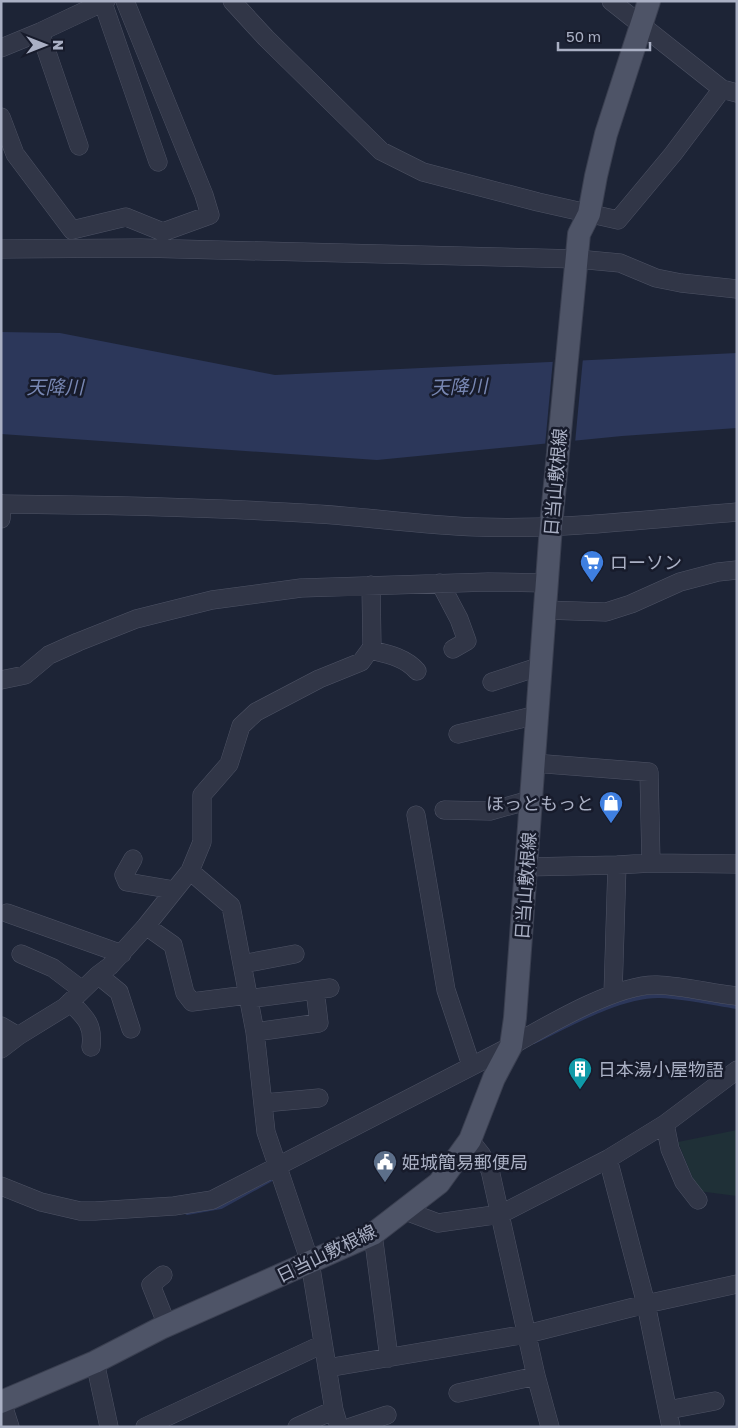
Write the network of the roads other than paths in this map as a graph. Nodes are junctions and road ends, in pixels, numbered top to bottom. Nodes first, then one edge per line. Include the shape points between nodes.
1 (125, 1) edge
2 (232, 1) edge
3 (610, 1) edge
4 (649, 1) edge
5 (105, 2) edge
6 (641, 27) junction
7 (40, 32) junction
8 (1, 48) edge
9 (729, 91) edge
10 (1, 117) edge
11 (78, 146) dead end
12 (158, 162) dead end
13 (589, 214) junction
14 (1, 249) edge
15 (577, 259) junction
16 (737, 289) edge
17 (2, 509) edge
18 (737, 512) edge
19 (551, 520) junction
20 (737, 570) edge
21 (440, 583) junction
22 (547, 583) junction
23 (371, 585) junction
24 (545, 610) junction
25 (453, 649) dead end
26 (370, 650) junction
27 (541, 666) junction
28 (416, 671) dead end
29 (1, 680) edge
30 (492, 682) dead end
31 (537, 715) junction
32 (458, 734) dead end
33 (533, 763) junction
34 (530, 800) junction
35 (444, 810) dead end
36 (416, 816) dead end
37 (133, 859) dead end
38 (651, 863) junction
39 (737, 864) edge
40 (617, 865) junction
41 (526, 867) junction
42 (190, 871) junction
43 (174, 890) junction
44 (7, 913) dead end
45 (146, 926) junction
46 (20, 954) dead end
47 (122, 954) junction
48 (295, 954) dead end
49 (242, 964) junction
50 (98, 975) junction
51 (613, 994) junction
52 (76, 996) junction
53 (737, 996) edge
54 (248, 997) junction
55 (1, 1026) edge
56 (131, 1029) dead end
57 (255, 1032) junction
58 (18, 1036) junction
59 (511, 1046) junction
60 (91, 1047) dead end
61 (1, 1048) edge
62 (471, 1065) junction
63 (737, 1070) edge
64 (319, 1098) dead end
65 (264, 1103) junction
66 (665, 1124) junction
67 (470, 1140) junction
68 (608, 1159) junction
69 (278, 1166) junction
70 (1, 1186) edge
71 (698, 1200) dead end
72 (403, 1210) junction
73 (501, 1214) junction
74 (373, 1234) junction
75 (310, 1262) junction
76 (163, 1275) dead end
77 (737, 1284) edge
78 (646, 1304) junction
79 (167, 1325) junction
80 (527, 1334) junction
81 (323, 1344) junction
82 (390, 1358) junction
83 (95, 1362) junction
84 (327, 1368) junction
85 (536, 1376) junction
86 (458, 1393) dead end
87 (715, 1401) dead end
88 (2, 1402) edge
89 (387, 1415) dead end
90 (336, 1418) edge
91 (669, 1418) edge
92 (10, 1427) edge
93 (109, 1427) edge
94 (145, 1427) edge
95 (297, 1427) edge
96 (350, 1427) edge
97 (550, 1427) edge

1 - 10 street via 210,215 163,232 126,217 72,230 15,154
2 - 13 street via 381,151 424,172
3 - 6 street
4 - 6 main road, 日当山敷根線
5 - 7 street
5 - 12 street
6 - 9 street
6 - 13 main road, 日当山敷根線 via 606,134
7 - 8 street
7 - 11 street
9 - 13 street via 618,220
13 - 15 main road, 日当山敷根線 via 578,234
14 - 15 street via 151,249
15 - 16 street via 620,263 681,284
15 - 19 main road, 日当山敷根線
17 - 19 street via 72,504 303,513 477,527
18 - 19 street
19 - 22 main road, 日当山敷根線
20 - 24 street via 680,582 606,612
21 - 22 street
21 - 23 street
21 - 25 street via 467,641
22 - 24 main road, 日当山敷根線
23 - 26 street
23 - 29 street via 301,588 196,603 136,619 86,638 49,655 25,675
24 - 27 main road, 日当山敷根線
26 - 28 street via 403,659
26 - 42 street via 361,662 319,679 256,712 241,726 229,764 202,795 202,842
27 - 30 street
27 - 31 main road, 日当山敷根線
31 - 32 street
31 - 33 main road, 日当山敷根線
33 - 34 main road, 日当山敷根線
33 - 38 street via 649,772
34 - 35 street via 490,811
34 - 41 main road, 日当山敷根線
36 - 62 street via 446,990
37 - 43 street via 124,875 126,882
38 - 39 street
38 - 40 street
40 - 41 street
40 - 51 street
41 - 59 main road, 日当山敷根線
42 - 43 street
42 - 49 street via 231,906
43 - 45 street
44 - 47 street
45 - 47 street
45 - 54 street via 173,945 185,993 192,1002
46 - 52 street via 53,968
47 - 50 street
48 - 49 street
49 - 54 street
50 - 52 street
50 - 56 street via 118,992
51 - 53 street via 656,985
51 - 59 street
52 - 58 street via 59,1012
52 - 60 street via 92,1032
54 - 57 street
54 - 57 street via 322,989 319,1023
55 - 58 street
57 - 65 street
58 - 61 street
59 - 62 street
59 - 67 main road, 日当山敷根線 via 494,1078
62 - 69 street
63 - 66 street
64 - 65 street
65 - 69 street via 266,1132
66 - 68 street
66 - 71 street via 670,1148 684,1182
67 - 72 main road, 日当山敷根線 via 439,1183
67 - 73 street via 490,1170
68 - 73 street
68 - 78 street
69 - 70 street via 212,1200 95,1212 41,1202
69 - 75 street
72 - 73 street via 438,1223
72 - 74 main road, 日当山敷根線
73 - 80 street
74 - 75 main road, 日当山敷根線
74 - 82 street
75 - 79 main road, 日当山敷根線
75 - 81 street
76 - 79 street via 151,1285
77 - 78 street
78 - 80 street
78 - 91 street
79 - 83 main road, 日当山敷根線
80 - 82 street
80 - 85 street
81 - 84 street
81 - 94 street
82 - 84 street
83 - 88 main road, 日当山敷根線
83 - 93 street
84 - 90 street
85 - 86 street
85 - 97 street
87 - 91 street
88 - 92 street
89 - 96 street
90 - 95 street

